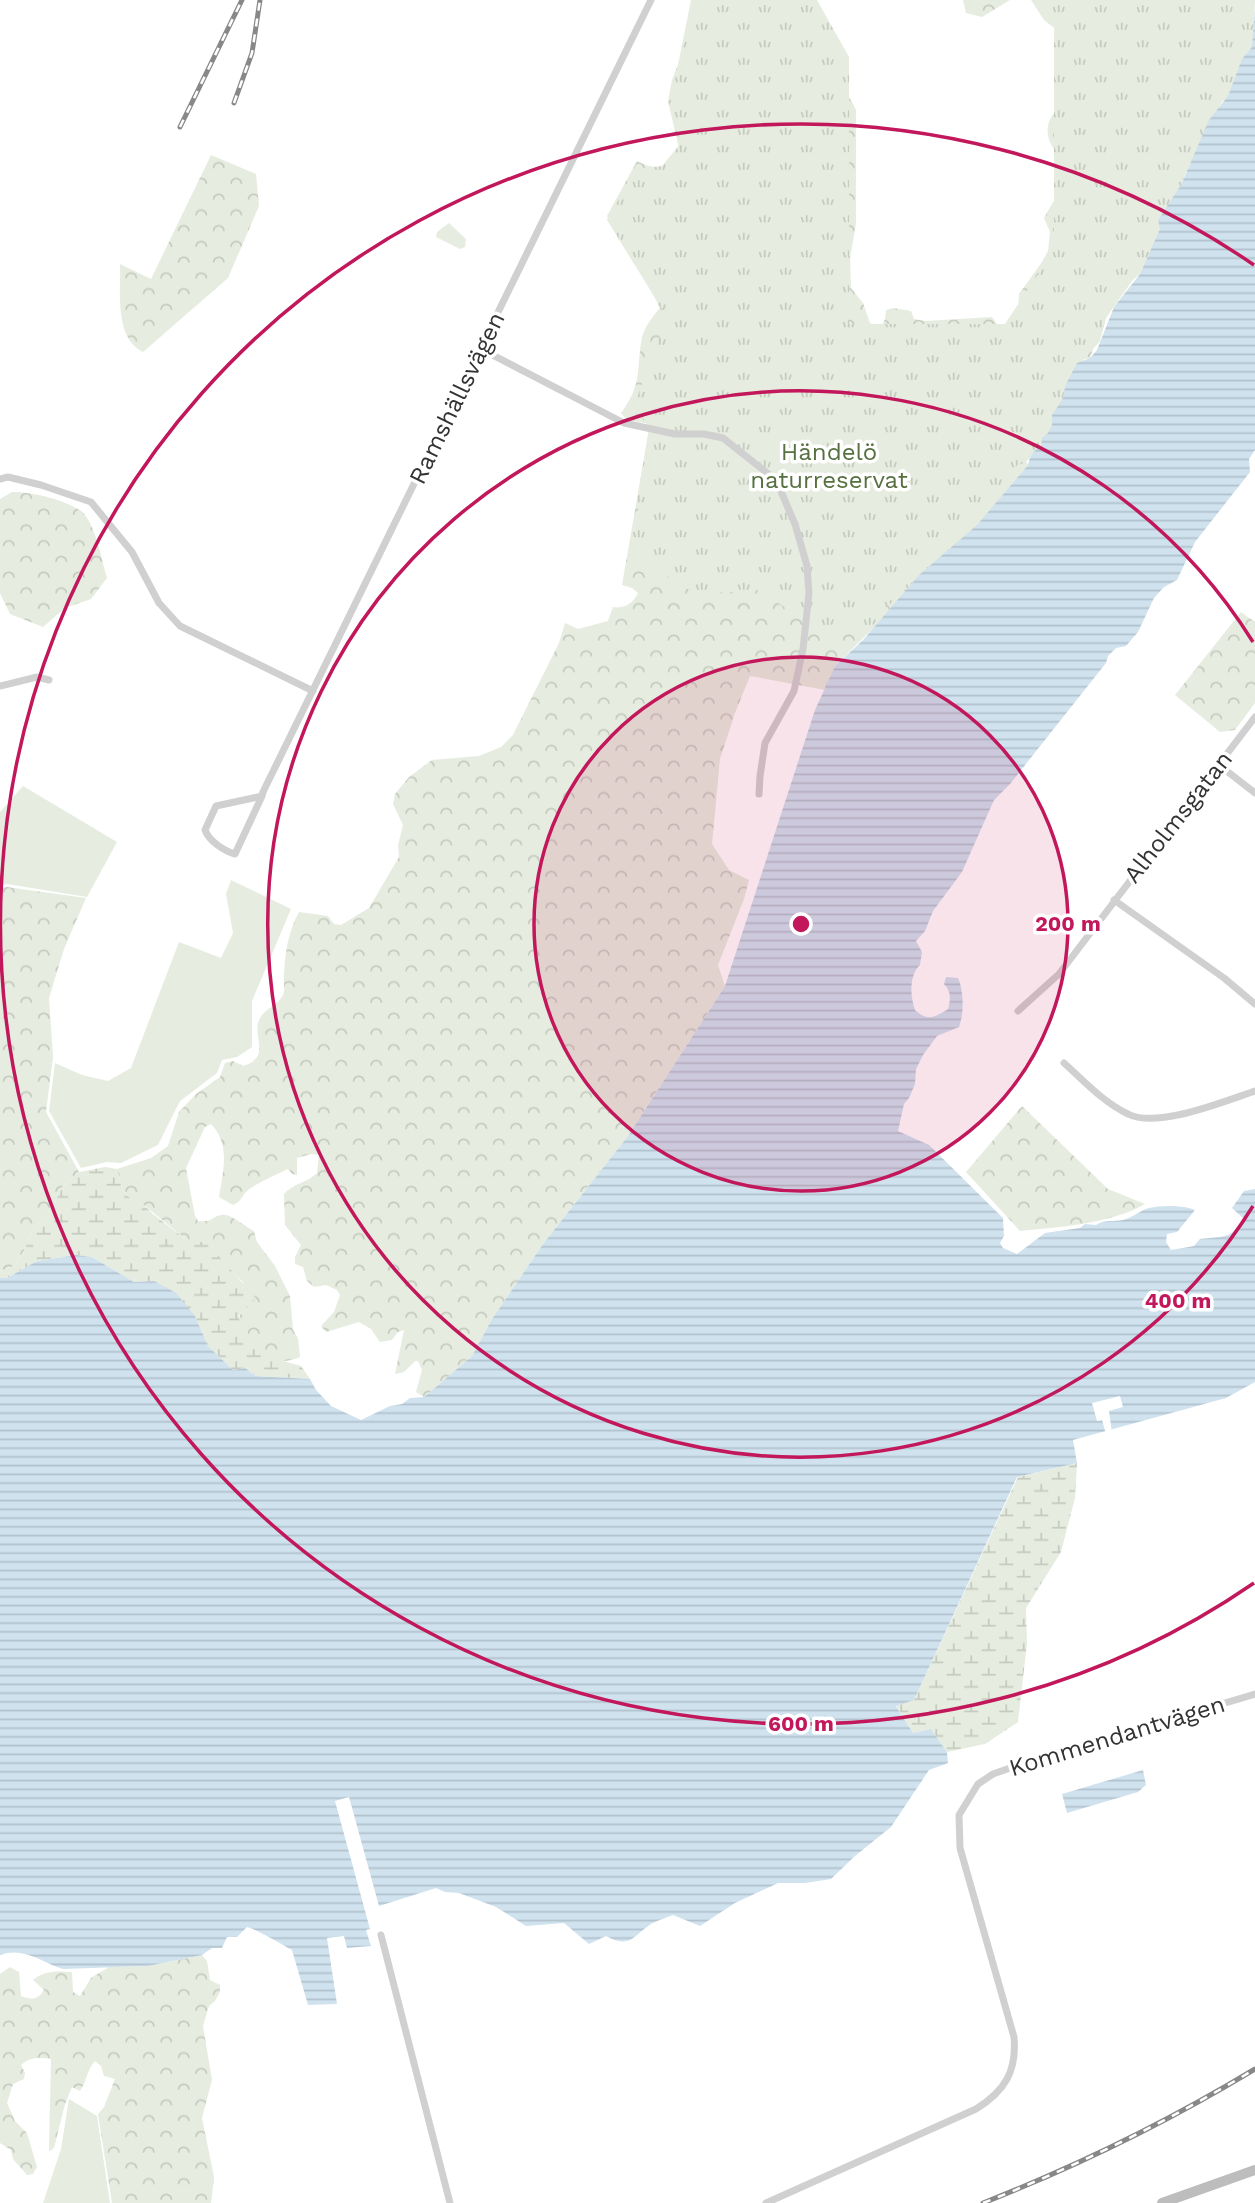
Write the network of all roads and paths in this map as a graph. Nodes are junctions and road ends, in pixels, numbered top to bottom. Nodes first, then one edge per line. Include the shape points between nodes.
1 (651, 0) edge
2 (481, 349) junction
3 (0, 480) edge
4 (50, 680) dead end
5 (0, 686) edge
6 (313, 691) junction
7 (1255, 717) edge
8 (1219, 765) junction
9 (1255, 793) edge
10 (759, 794) dead end
11 (262, 796) junction
12 (1114, 900) junction
13 (1255, 1004) edge
14 (1018, 1011) dead end
15 (1064, 1062) dead end
16 (1255, 1091) edge
17 (1255, 1695) edge
18 (381, 1936) dead end
19 (1255, 2170) edge
20 (450, 2203) edge
21 (766, 2203) edge
22 (1162, 2203) edge

1 - 2 street, Ramshällsvägen
2 - 6 street, Ramshällsvägen
2 - 10 street via 624,423 723,438 776,480 795,524 809,593 794,691 765,743
3 - 6 street via 8,477 91,502 132,552 159,603 180,626
4 - 5 street via 37,677
6 - 11 street, Ramshällsvägen
7 - 8 street, Alholmsgatan
8 - 9 street
8 - 12 street, Alholmsgatan
11 - 11 street, Ramshällsvägen via 235,854 207,835 216,806
12 - 13 street
12 - 14 street, Alholmsgatan via 1059,974
15 - 16 street via 1101,1097 1130,1116 1148,1119
17 - 21 street, Kommendantvägen via 1027,1762 978,1784 959,1815 960,1848 1014,2037 1014,2062 1006,2082 975,2109
18 - 20 street
19 - 22 street

